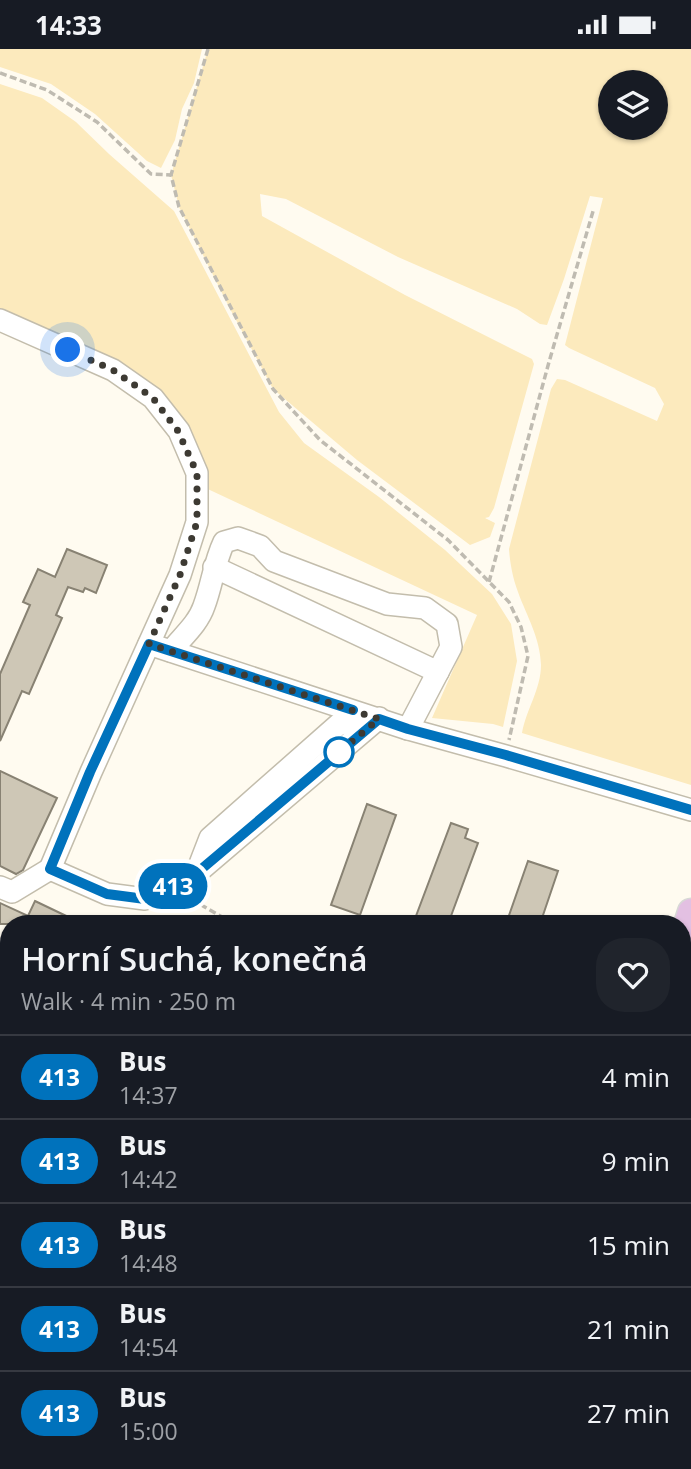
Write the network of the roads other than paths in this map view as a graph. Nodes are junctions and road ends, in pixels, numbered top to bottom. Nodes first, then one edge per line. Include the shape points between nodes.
1 (0, 320) edge
2 (215, 567) junction
3 (149, 644) junction
4 (171, 651) junction
5 (438, 672) junction
6 (379, 719) junction
7 (408, 729) junction
8 (691, 810) edge
9 (50, 869) junction
10 (0, 887) edge

1 - 3 street via 113,370 153,398 178,431 197,473 197,522 180,575
2 - 4 street via 204,608
2 - 5 street
2 - 5 street via 224,542 238,538 260,546 274,561 387,604 425,608 447,624 451,647
3 - 4 street
3 - 9 street
4 - 6 street
5 - 7 street
6 - 7 street
6 - 9 street via 188,878 145,899 107,894
7 - 8 street
9 - 10 street via 12,892

